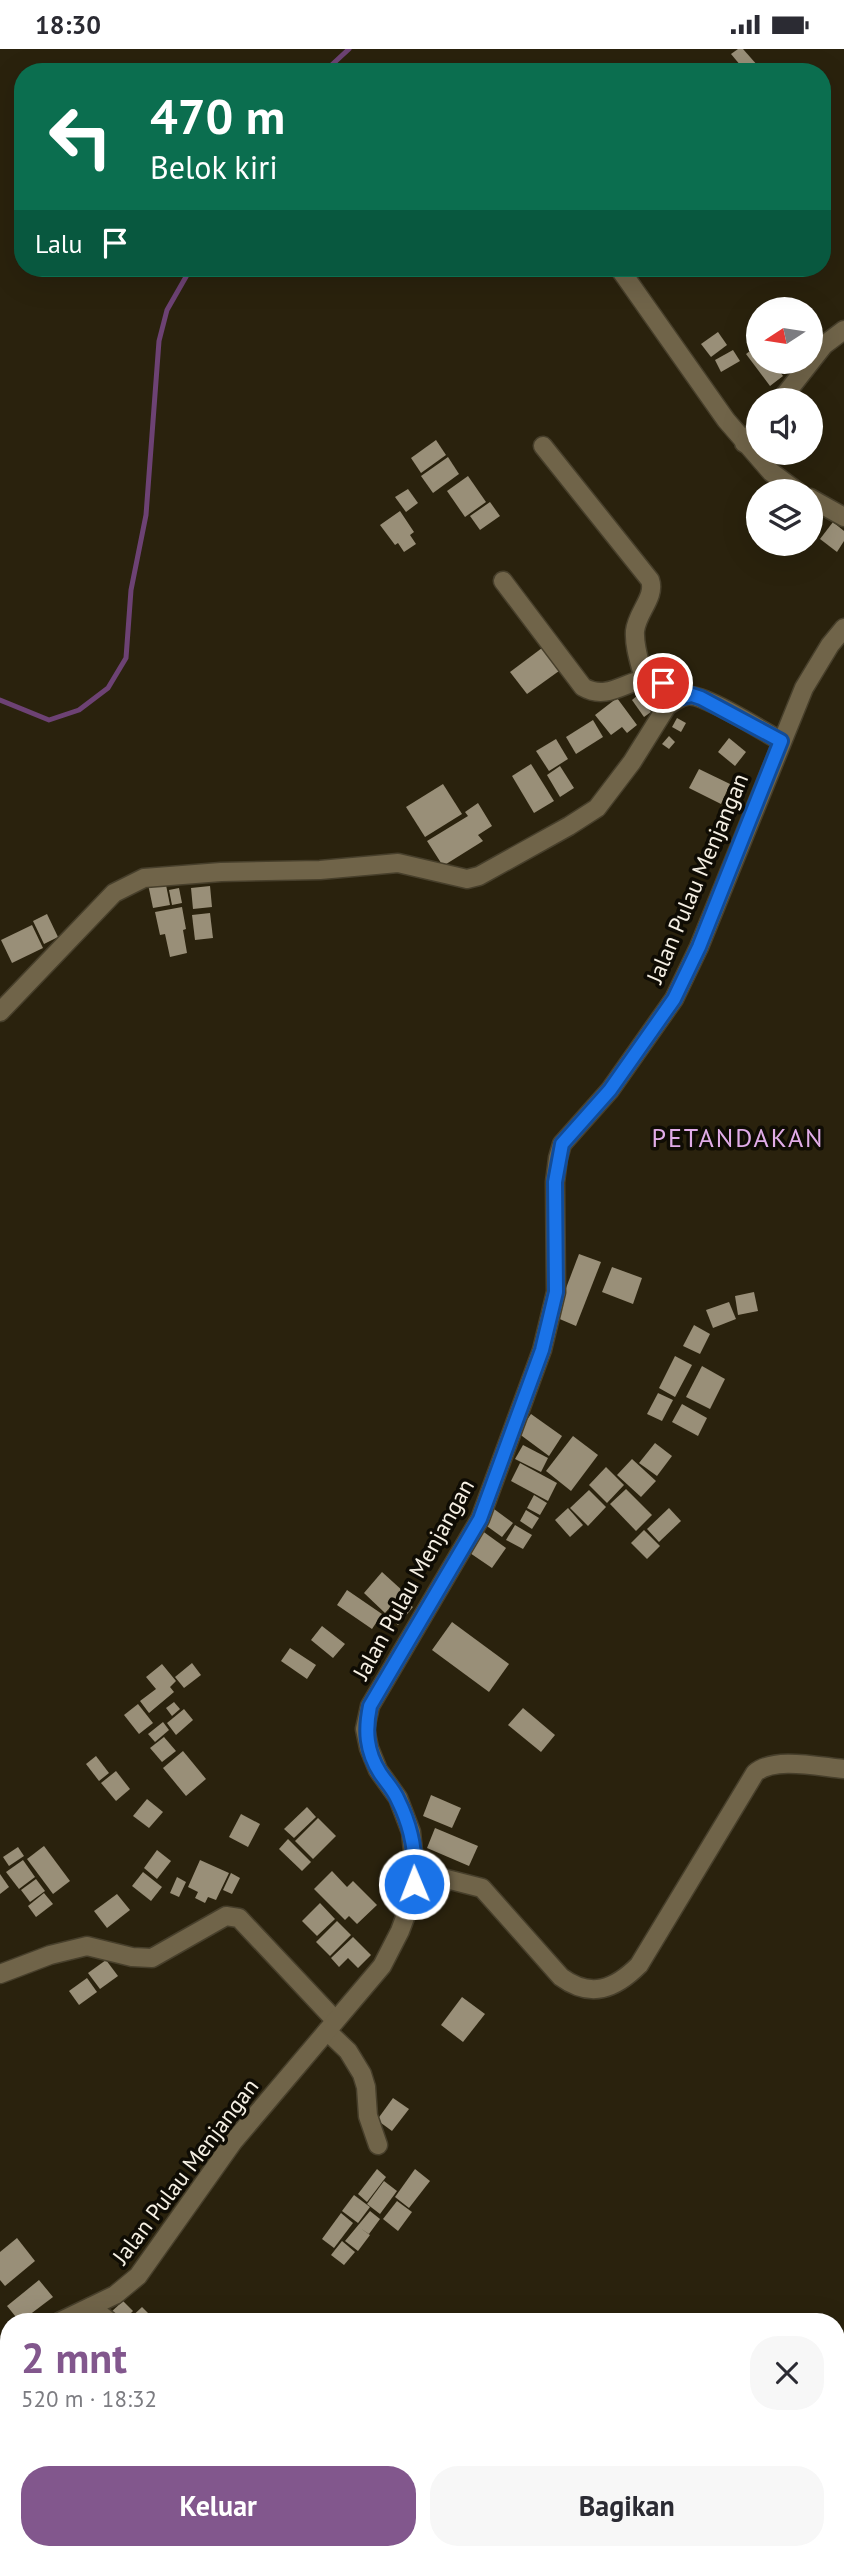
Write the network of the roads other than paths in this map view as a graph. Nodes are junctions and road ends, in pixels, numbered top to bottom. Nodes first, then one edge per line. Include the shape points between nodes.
1 (626, 277) edge
2 (844, 330) edge
3 (790, 388) edge
4 (746, 441) edge
5 (744, 443) junction
6 (544, 446) dead end
7 (780, 479) edge
8 (823, 505) edge
9 (844, 517) edge
10 (503, 581) dead end
11 (844, 628) edge
12 (644, 679) junction
13 (679, 698) junction
14 (781, 741) junction
15 (0, 1012) edge
16 (844, 1769) edge
17 (415, 1871) junction
18 (0, 1975) edge
19 (331, 2026) junction
20 (377, 2145) dead end
21 (91, 2307) junction
22 (78, 2313) edge
23 (99, 2313) edge

1 - 5 street
2 - 3 street via 824,345
4 - 5 street
5 - 7 street
6 - 12 street via 650,580 651,594 635,632
8 - 9 street
10 - 12 street via 583,687 601,694
11 - 14 street, Jalan Pulau Menjangan via 816,666
12 - 13 street via 663,683
13 - 14 street via 701,698
13 - 15 street via 667,706 597,808 479,876 467,879 398,863 144,878 114,893
14 - 17 street, Jalan Pulau Menjangan via 674,999 610,1090 562,1144 555,1182 556,1292 542,1350 480,1519 370,1706 365,1730 369,1748 398,1798 411,1832
16 - 17 street via 775,1763 761,1768 639,1965 599,1990 572,1985 561,1977 480,1888
17 - 19 street, Jalan Pulau Menjangan via 404,1922 382,1966
18 - 19 street via 87,1946 152,1958 226,1916 239,1918
19 - 20 street via 362,2074
19 - 21 street, Jalan Pulau Menjangan via 233,2142 138,2276
21 - 22 street, Jalan Pulau Menjangan
21 - 23 street

